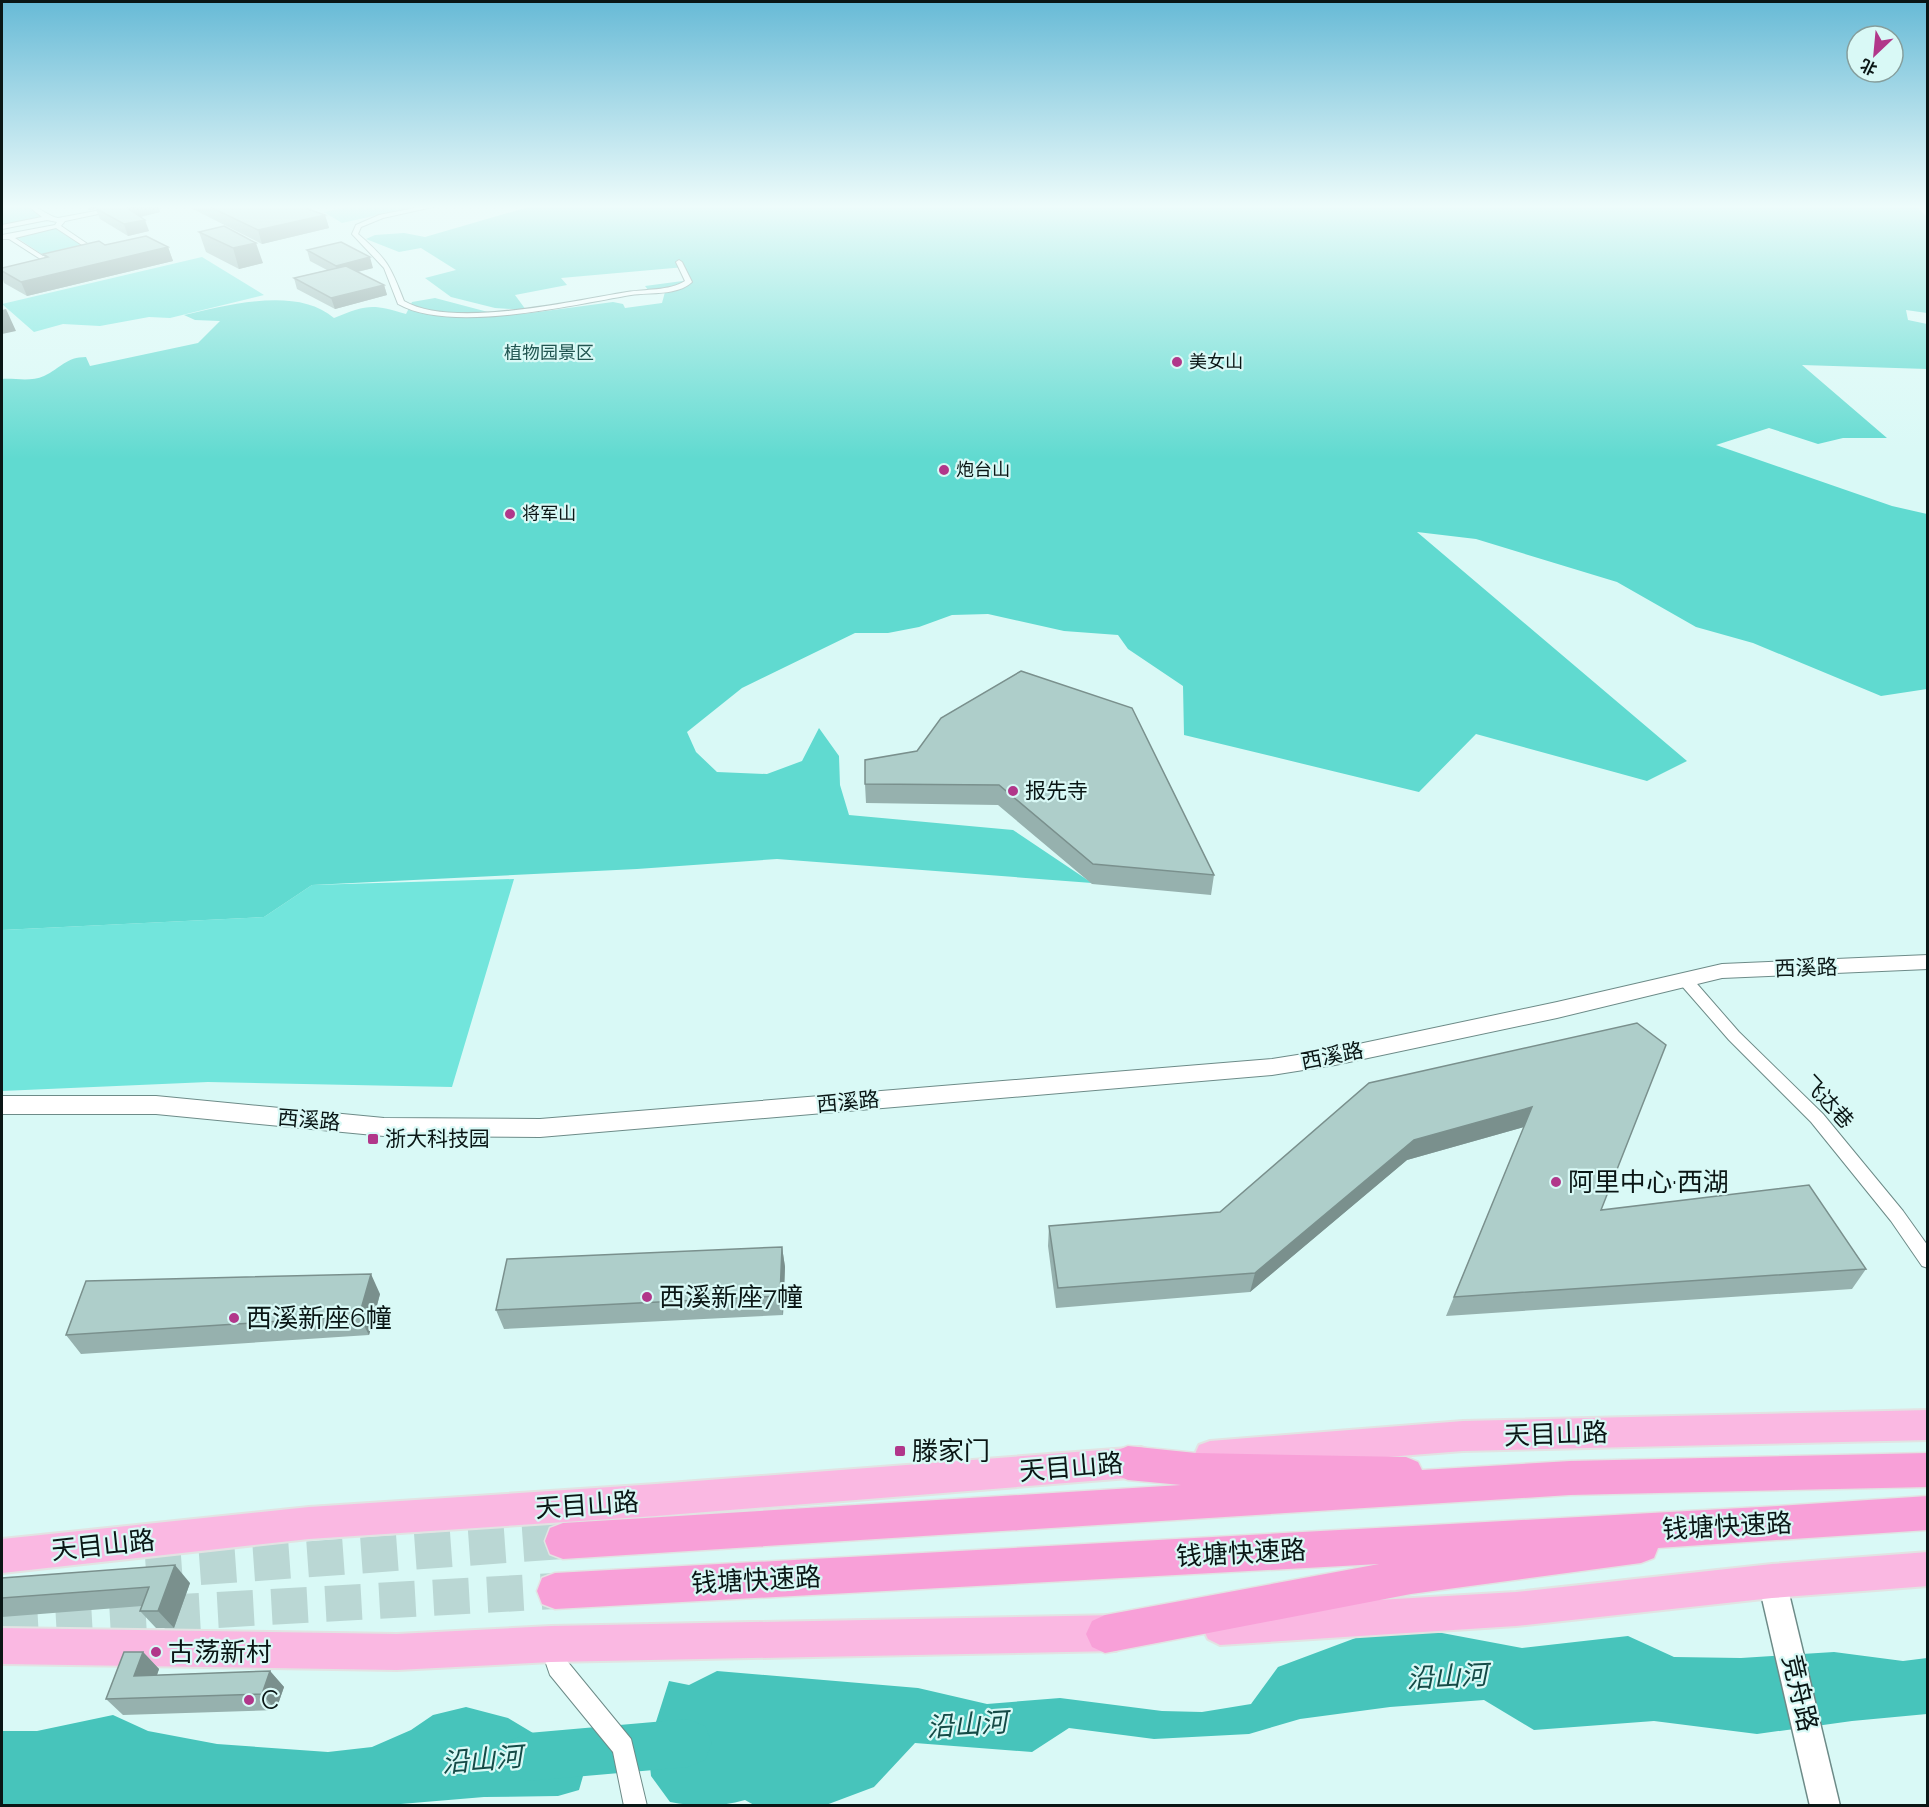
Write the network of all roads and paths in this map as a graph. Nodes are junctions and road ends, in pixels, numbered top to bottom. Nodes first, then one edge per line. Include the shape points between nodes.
1 (397, 290) edge
2 (650, 290) edge
3 (1928, 962) edge
4 (1928, 973) edge
5 (1686, 981) junction
6 (2, 1105) edge
7 (1928, 1261) edge
8 (1928, 1425) edge
9 (1128, 1463) junction
10 (1928, 1470) edge
11 (1570, 1478) junction
12 (1928, 1513) edge
13 (1778, 1524) junction
14 (563, 1542) tunnel mouth
15 (2, 1556) edge
16 (1928, 1569) edge
17 (1772, 1581) junction
18 (555, 1591) tunnel mouth
19 (1105, 1634) junction
20 (551, 1644) junction
21 (2, 1646) edge
22 (636, 1806) edge
23 (1825, 1806) edge

1 - 2 street via 401,302 419,309 463,315 521,313
3 - 5 main road, 西溪路 via 1722,971
4 - 5 main road, 西溪路 via 1791,981
5 - 6 main road, 西溪路 via 1272,1067 616,1123 540,1128 384,1127 156,1105
5 - 7 street, 飞达巷 via 1734,1036 1817,1118 1897,1216
8 - 9 main road, 天目山路 via 1463,1436
9 - 11 highway via 1196,1470
9 - 15 main road, 天目山路 via 309,1523
10 - 11 highway
11 - 14 highway
12 - 13 highway, 钱塘快速路
13 - 18 highway, 钱塘快速路
13 - 19 highway via 1411,1576
16 - 17 main road
17 - 19 main road via 1516,1608
17 - 23 street, 竞舟路
19 - 20 main road
20 - 21 main road via 397,1652
20 - 22 street via 558,1667 623,1747

